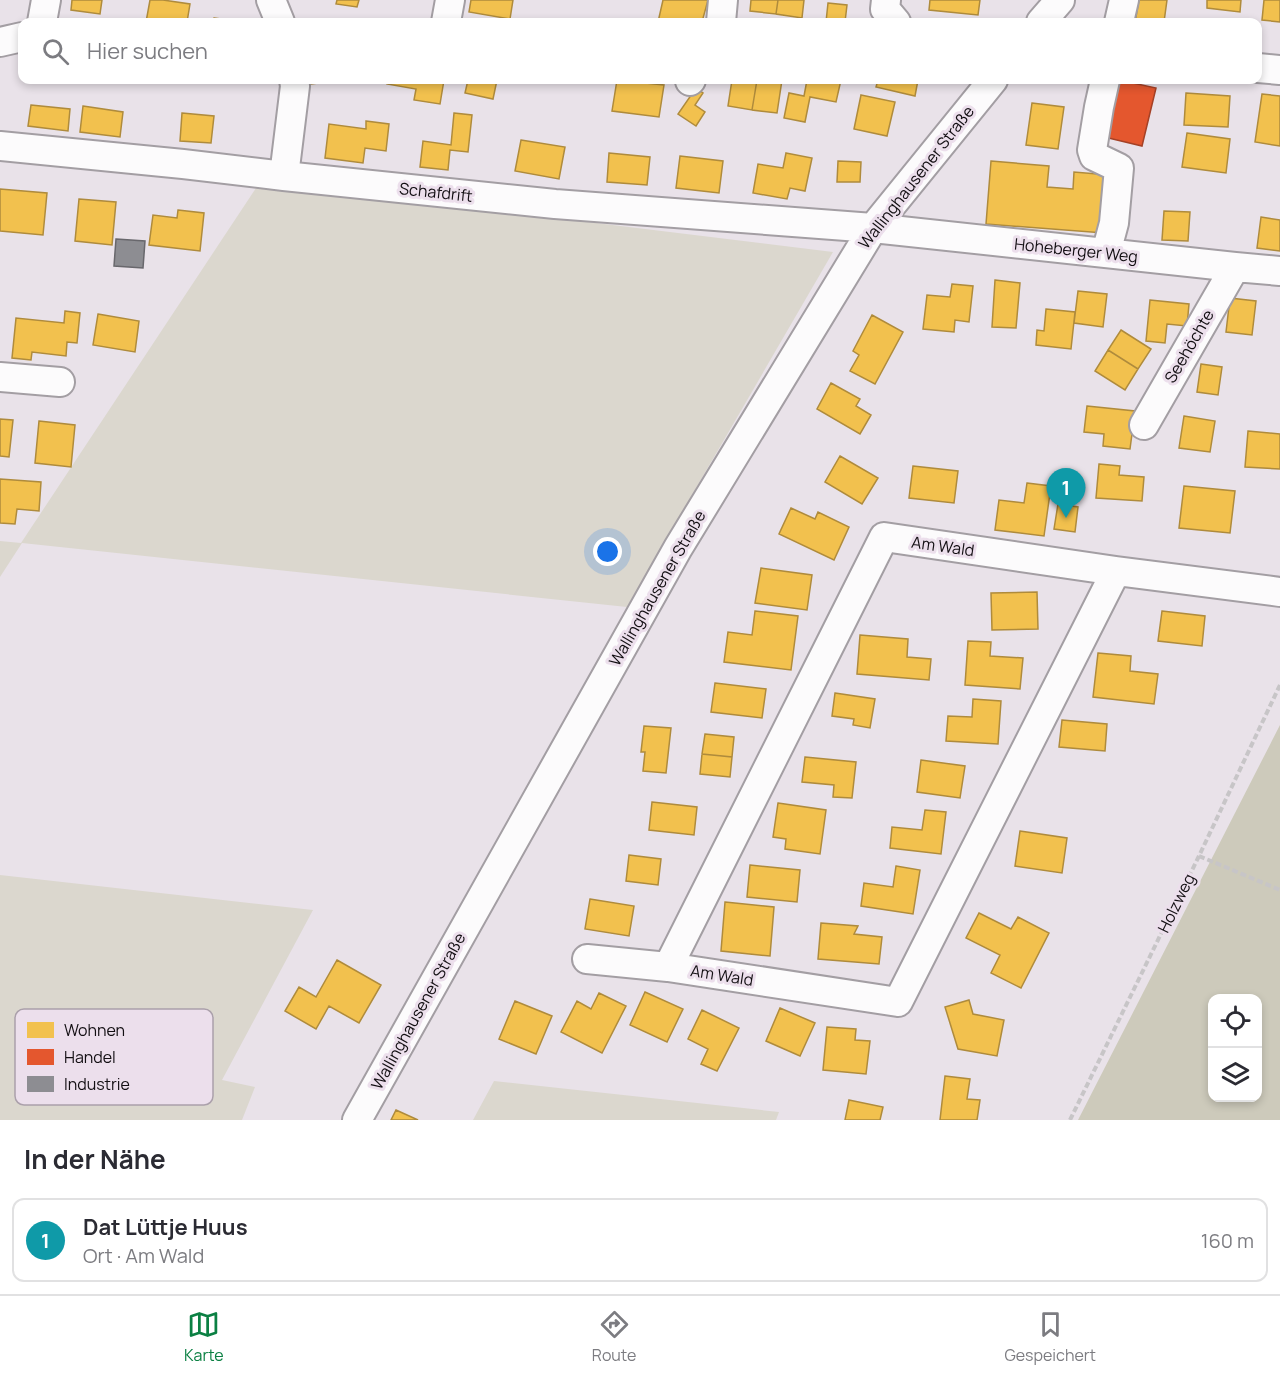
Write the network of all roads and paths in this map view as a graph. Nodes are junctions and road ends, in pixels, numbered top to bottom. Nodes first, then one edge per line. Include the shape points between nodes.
1 (46, 0) edge
2 (271, 0) edge
3 (450, 0) edge
4 (723, 0) edge
5 (886, 0) edge
6 (1060, 0) edge
7 (1124, 0) edge
8 (43, 18) edge
9 (278, 18) edge
10 (447, 18) edge
11 (721, 18) edge
12 (893, 18) edge
13 (1044, 18) edge
14 (1120, 18) edge
15 (18, 38) edge
16 (0, 42) edge
17 (1262, 68) edge
18 (1280, 70) edge
19 (295, 84) edge
20 (990, 84) edge
21 (1105, 84) edge
22 (0, 146) edge
23 (284, 176) junction
24 (873, 228) junction
25 (1107, 253) junction
26 (1235, 267) junction
27 (1280, 271) edge
28 (0, 377) edge
29 (60, 382) dead end
30 (1144, 424) dead end
31 (1116, 571) junction
32 (1280, 592) edge
33 (1280, 685) edge
34 (1200, 856) junction
35 (1280, 890) edge
36 (587, 959) dead end
37 (668, 967) junction
38 (357, 1120) edge
39 (1070, 1120) edge

1 - 8 street
2 - 9 street
3 - 10 street
4 - 11 street
5 - 12 street via 885,9
6 - 13 street
7 - 14 street
15 - 16 street
17 - 18 street
19 - 23 street
20 - 24 street, Wallinghausener Straße
21 - 25 street via 1092,150 1094,156 1119,168
22 - 23 street, Schafdrift
23 - 24 street, Schafdrift via 555,204
24 - 25 street, Hoheberger Weg
24 - 38 street, Wallinghausener Straße via 678,548
25 - 26 street, Hoheberger Weg
26 - 27 street, Hoheberger Weg
26 - 30 street, Seehöchte
28 - 29 street
31 - 32 street, Am Wald
31 - 37 street, Am Wald via 898,1002
31 - 37 street, Am Wald via 884,537
33 - 34 path, Holzweg
34 - 35 path
34 - 39 path, Holzweg
36 - 37 street

